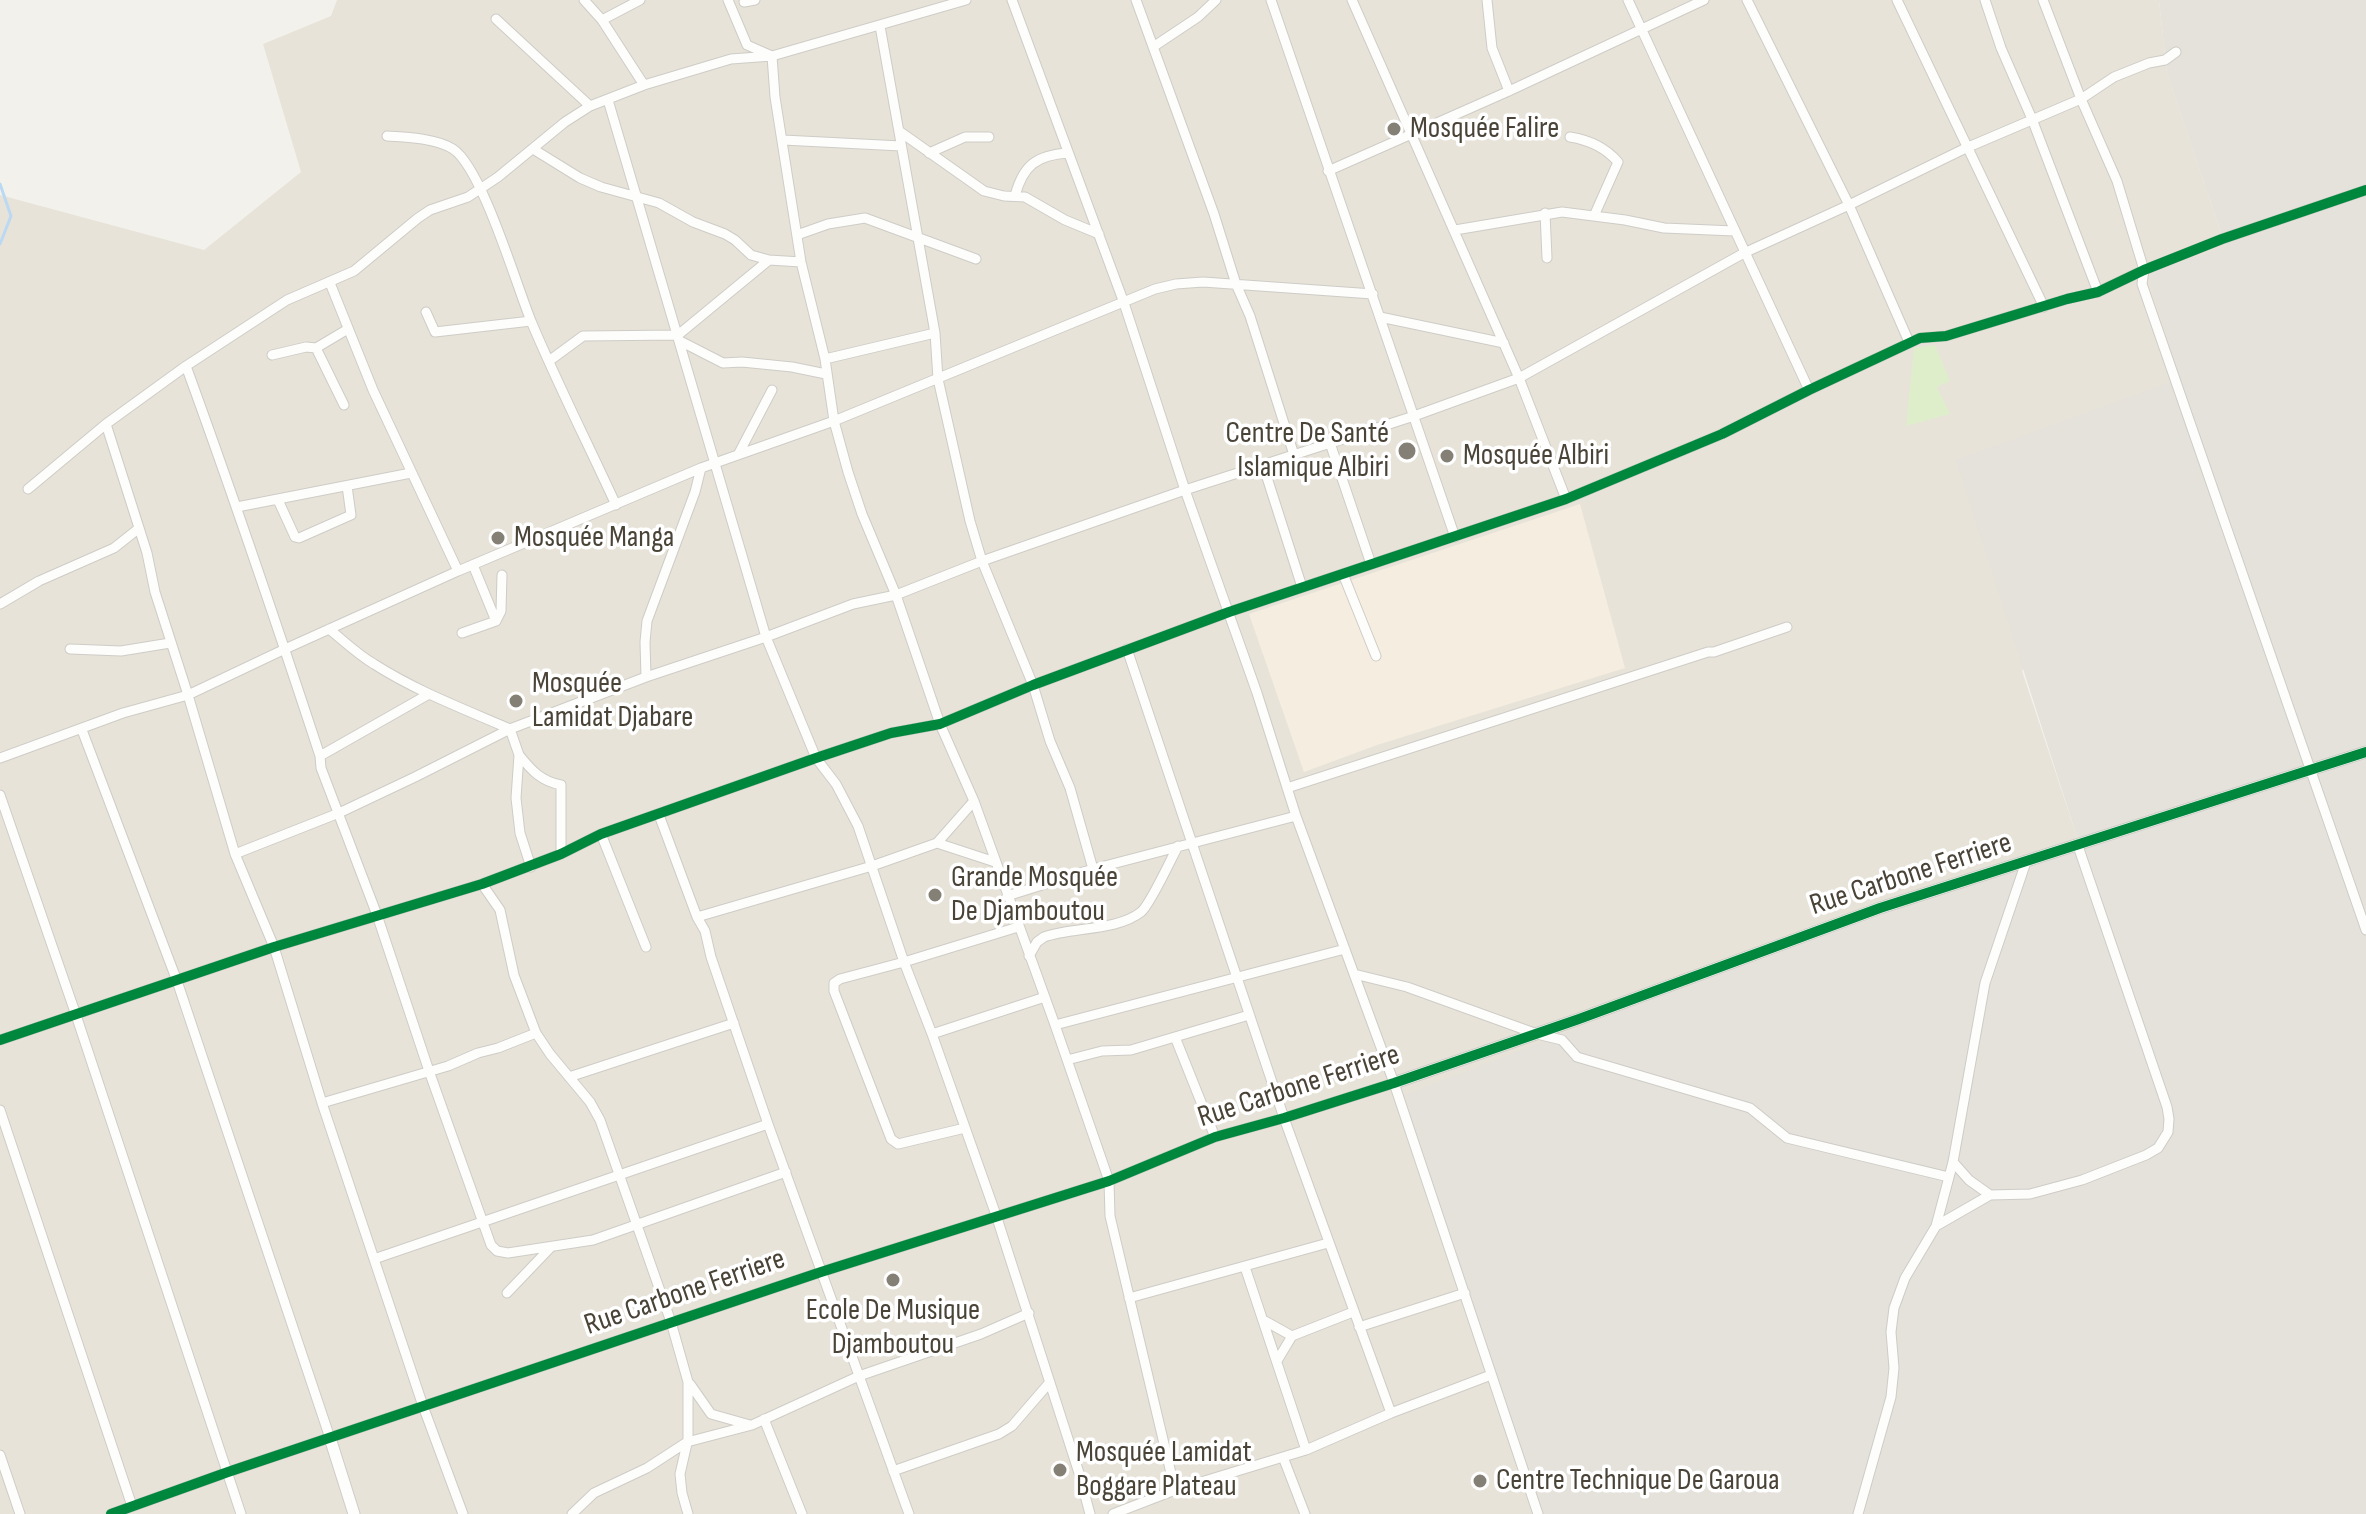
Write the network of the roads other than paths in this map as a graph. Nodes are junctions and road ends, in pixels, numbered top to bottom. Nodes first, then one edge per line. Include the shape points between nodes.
1 (584, 0) edge
2 (640, 0) edge
3 (755, 0) edge
4 (966, 0) edge
5 (1012, 0) edge
6 (1136, 0) edge
7 (1216, 0) edge
8 (1271, 0) edge
9 (1352, 0) edge
10 (1487, 0) edge
11 (1628, 0) edge
12 (1704, 0) edge
13 (1747, 0) edge
14 (1897, 0) edge
15 (1985, 0) edge
16 (2043, 0) edge
17 (727, 1) edge
18 (744, 2) dead end
19 (621, 4) edge
20 (496, 19) dead end
21 (602, 20) junction
22 (880, 26) junction
23 (1642, 30) junction
24 (1153, 47) junction
25 (2176, 52) dead end
26 (772, 56) junction
27 (644, 85) junction
28 (1509, 91) junction
29 (2081, 99) junction
30 (608, 100) junction
31 (590, 106) junction
32 (2032, 119) junction
33 (899, 131) junction
34 (1410, 134) junction
35 (387, 136) dead end
36 (989, 137) dead end
37 (1570, 137) dead end
38 (783, 140) junction
39 (901, 146) junction
40 (1966, 148) junction
41 (533, 149) junction
42 (929, 153) junction
43 (1068, 153) junction
44 (1328, 171) junction
45 (481, 188) junction
46 (2366, 190) edge
47 (637, 196) junction
48 (1015, 196) junction
49 (1849, 205) junction
50 (1545, 213) junction
51 (1594, 216) junction
52 (1455, 230) junction
53 (1734, 231) junction
54 (1099, 234) junction
55 (797, 235) junction
56 (918, 239) junction
57 (1744, 253) junction
58 (1547, 258) dead end
59 (976, 259) dead end
60 (769, 260) junction
61 (801, 262) junction
62 (2144, 270) junction
63 (330, 283) junction
64 (1236, 284) junction
65 (2098, 292) junction
66 (1373, 294) junction
67 (1124, 303) junction
68 (2044, 307) junction
69 (426, 312) dead end
70 (1380, 317) junction
71 (531, 321) junction
72 (348, 329) junction
73 (935, 333) junction
74 (679, 338) junction
75 (1909, 342) junction
76 (1504, 343) junction
77 (316, 348) junction
78 (272, 355) dead end
79 (825, 359) junction
80 (549, 361) junction
81 (186, 366) junction
82 (826, 374) junction
83 (1519, 378) junction
84 (938, 379) junction
85 (772, 390) dead end
86 (1809, 390) junction
87 (344, 405) dead end
88 (1414, 416) junction
89 (834, 421) junction
90 (106, 424) junction
91 (1330, 443) junction
92 (739, 453) junction
93 (1294, 455) junction
94 (717, 464) junction
95 (1263, 465) junction
96 (701, 468) junction
97 (411, 473) junction
98 (347, 486) junction
99 (28, 489) dead end
100 (1185, 490) junction
101 (1566, 499) junction
102 (278, 500) junction
103 (616, 505) junction
104 (237, 507) junction
105 (138, 529) junction
106 (1455, 537) junction
107 (982, 561) junction
108 (1371, 564) junction
109 (473, 565) junction
110 (458, 571) junction
111 (1343, 574) junction
112 (502, 575) dead end
113 (1302, 587) junction
114 (896, 595) junction
115 (0, 604) edge
116 (1229, 612) junction
117 (496, 621) junction
118 (1787, 627) dead end
119 (329, 629) junction
120 (462, 633) dead end
121 (766, 637) junction
122 (170, 643) junction
123 (70, 649) dead end
124 (285, 649) junction
125 (1127, 649) junction
126 (1376, 656) dead end
127 (646, 677) junction
128 (1033, 685) junction
129 (429, 694) junction
130 (188, 695) junction
131 (940, 724) junction
132 (510, 729) junction
133 (82, 730) junction
134 (2366, 752) edge
135 (519, 755) junction
136 (320, 756) junction
137 (0, 758) edge
138 (816, 758) junction
139 (2309, 770) junction
140 (1287, 788) junction
141 (0, 795) edge
142 (974, 801) junction
143 (339, 813) junction
144 (659, 815) junction
145 (1296, 816) junction
146 (601, 834) junction
147 (1192, 842) junction
148 (937, 843) junction
149 (1178, 846) junction
150 (2078, 846) junction
151 (235, 854) junction
152 (561, 854) junction
153 (995, 862) junction
154 (2026, 862) junction
155 (872, 866) junction
156 (531, 867) junction
157 (1093, 869) junction
158 (482, 884) junction
159 (1007, 896) junction
160 (377, 915) junction
161 (697, 917) junction
162 (1018, 927) junction
163 (2366, 930) edge
164 (274, 947) junction
165 (646, 947) dead end
166 (1345, 949) junction
167 (1029, 956) junction
168 (904, 962) junction
169 (1354, 974) junction
170 (1237, 977) junction
171 (177, 981) junction
172 (1045, 997) junction
173 (76, 1015) junction
174 (1249, 1015) junction
175 (734, 1023) junction
176 (1055, 1025) junction
177 (536, 1033) junction
178 (932, 1034) junction
179 (1537, 1034) junction
180 (1175, 1037) junction
181 (0, 1040) edge
182 (1067, 1060) junction
183 (429, 1071) junction
184 (569, 1077) junction
185 (1394, 1083) junction
186 (322, 1103) junction
187 (0, 1110) edge
188 (1284, 1118) junction
189 (768, 1124) junction
190 (965, 1128) junction
191 (1215, 1137) junction
192 (1953, 1162) junction
193 (786, 1172) junction
194 (619, 1175) junction
195 (1949, 1177) junction
196 (1109, 1181) junction
197 (1990, 1195) junction
198 (996, 1215) junction
199 (482, 1223) junction
200 (636, 1224) junction
201 (1936, 1226) junction
202 (1328, 1243) junction
203 (551, 1247) junction
204 (374, 1259) junction
205 (1245, 1267) junction
206 (821, 1272) junction
207 (507, 1293) dead end
208 (1465, 1293) junction
209 (1129, 1298) junction
210 (1353, 1312) junction
211 (1029, 1313) junction
212 (1265, 1321) junction
213 (671, 1322) junction
214 (1359, 1327) junction
215 (1292, 1336) junction
216 (1277, 1361) junction
217 (1491, 1375) junction
218 (859, 1376) junction
219 (688, 1382) junction
220 (1050, 1382) junction
221 (423, 1406) junction
222 (1391, 1413) junction
223 (764, 1419) junction
224 (752, 1425) junction
225 (330, 1438) junction
226 (687, 1442) junction
227 (1306, 1450) junction
228 (0, 1455) edge
229 (1283, 1457) junction
230 (893, 1471) junction
231 (228, 1472) junction
232 (1175, 1490) junction
233 (132, 1506) junction
234 (1860, 1511) edge
235 (20, 1514) edge
236 (111, 1514) edge
237 (241, 1514) edge
238 (354, 1514) edge
239 (463, 1514) edge
240 (572, 1514) edge
241 (688, 1514) edge
242 (802, 1514) edge
243 (909, 1514) edge
244 (1090, 1514) edge
245 (1113, 1514) edge
246 (1305, 1514) edge
247 (1538, 1514) edge
248 (1852, 1514) edge

1 - 21 street
2 - 19 street
3 - 18 street
4 - 22 street
5 - 43 street
6 - 24 street
7 - 24 street
8 - 44 street
9 - 34 street
10 - 28 street via 1492,48
11 - 23 street
12 - 23 street
13 - 49 street
14 - 40 street
15 - 32 street
16 - 29 street
17 - 26 street via 747,45
19 - 21 street
20 - 31 street
21 - 27 street
22 - 26 street
22 - 33 street
23 - 28 street
23 - 53 street
24 - 64 street
25 - 29 street via 2114,77
26 - 27 street via 731,59
26 - 38 street
27 - 30 street
28 - 34 street
29 - 32 street
29 - 62 street via 2117,181
30 - 31 street
30 - 47 street
31 - 41 street
32 - 40 street
32 - 65 street
33 - 39 street
33 - 42 street
34 - 44 street
34 - 52 street
35 - 45 street via 452,148
36 - 42 street via 965,137
37 - 51 street via 1588,140 1618,162
38 - 39 street
38 - 55 street
39 - 56 street
40 - 49 street
40 - 68 street
41 - 45 street
41 - 47 street via 580,178
42 - 48 street via 984,191
43 - 48 street via 1051,154 1025,170
43 - 54 street
44 - 66 street
45 - 63 street via 430,210 354,271
45 - 71 street
46 - 62 street
47 - 60 street via 725,234 751,255
47 - 74 street
48 - 54 street
49 - 57 street
49 - 75 street
50 - 51 street
50 - 52 street
50 - 58 street
51 - 53 street via 1664,228
52 - 76 street
53 - 57 street
54 - 67 street
55 - 56 street via 865,218
55 - 61 street
56 - 59 street
56 - 73 street
57 - 83 street
57 - 86 street
60 - 61 street
60 - 74 street
61 - 79 street
62 - 65 street
62 - 139 street via 2142,284
63 - 72 street
63 - 81 street via 287,300
64 - 66 street
64 - 67 street via 1176,284
64 - 93 street
65 - 68 street
66 - 70 street
67 - 84 street
67 - 100 street
68 - 75 street
69 - 71 street via 439,333
70 - 76 street
70 - 88 street
71 - 80 street
72 - 77 street
72 - 97 street
73 - 79 street
73 - 84 street
74 - 80 street via 583,336
74 - 82 street via 723,363
74 - 94 street
75 - 86 street
76 - 83 street
77 - 78 street
77 - 87 street
79 - 82 street
80 - 103 street
81 - 90 street
81 - 104 street
82 - 89 street
83 - 88 street
83 - 101 street
84 - 89 street
84 - 107 street
85 - 92 street
86 - 101 street via 1722,434
88 - 91 street
88 - 106 street
89 - 92 street
89 - 114 street via 862,514
90 - 99 street
90 - 105 street
91 - 93 street
91 - 108 street
92 - 94 street
93 - 95 street
94 - 96 street
94 - 121 street
95 - 100 street
95 - 113 street
96 - 103 street
96 - 127 street via 647,621
97 - 98 street
97 - 110 street
98 - 102 street
98 - 102 street via 351,515 299,538
100 - 107 street
100 - 116 street
101 - 106 street
102 - 104 street
103 - 109 street
104 - 124 street
105 - 115 street via 114,548
105 - 122 street
106 - 108 street
107 - 114 street
107 - 128 street
108 - 111 street
109 - 110 street
109 - 117 street
110 - 119 street
111 - 113 street
111 - 126 street
112 - 117 street
113 - 116 street
114 - 121 street via 853,604
114 - 131 street
116 - 125 street
116 - 140 street
117 - 120 street
118 - 140 street
119 - 124 street
119 - 129 street via 370,662
121 - 127 street
121 - 138 street
122 - 123 street via 121,651
122 - 130 street
124 - 130 street
124 - 136 street
125 - 128 street
125 - 147 street
127 - 132 street
128 - 131 street
128 - 157 street
129 - 132 street
129 - 136 street
130 - 133 street
130 - 151 street
131 - 138 street via 891,733
131 - 142 street
132 - 135 street
132 - 143 street
133 - 137 street
133 - 171 street
134 - 139 street, Rue Carbone Ferriere
135 - 152 street via 535,775 561,785
135 - 156 street via 516,798
136 - 143 street
138 - 144 street
138 - 155 street via 858,826
139 - 150 street, Rue Carbone Ferriere
139 - 163 street
140 - 145 street
141 - 173 street
142 - 148 street
142 - 153 street
143 - 151 street
143 - 160 street
144 - 146 street
144 - 161 street
145 - 147 street
145 - 166 street
146 - 152 street
146 - 165 street
147 - 149 street
147 - 170 street
148 - 153 street
148 - 155 street
149 - 157 street
149 - 167 street via 1140,913 1044,937
150 - 154 street, Rue Carbone Ferriere
150 - 197 street via 2167,1107 2168,1132 2158,1148 2082,1180 2030,1194
151 - 164 street
152 - 156 street
153 - 159 street
154 - 179 street, Rue Carbone Ferriere via 1880,908
154 - 192 street via 1985,983
155 - 161 street
155 - 168 street
156 - 158 street
157 - 159 street
158 - 160 street
158 - 177 street via 500,910 514,975
159 - 162 street
160 - 164 street
160 - 183 street
161 - 175 street
162 - 167 street
162 - 168 street
164 - 171 street
164 - 186 street
166 - 169 street
166 - 170 street
167 - 172 street
168 - 178 street
168 - 190 street via 840,979 834,991 891,1139 912,1143
169 - 179 street via 1407,987
169 - 185 street
170 - 174 street
170 - 176 street
171 - 173 street
171 - 225 street
172 - 176 street
172 - 178 street
173 - 181 street
173 - 231 street
174 - 180 street
174 - 188 street
175 - 184 street
175 - 189 street
176 - 182 street
177 - 183 street
177 - 184 street
178 - 190 street
179 - 185 street, Rue Carbone Ferriere
179 - 195 street via 1562,1040 1577,1057 1750,1108 1787,1138
180 - 182 street
180 - 191 street
182 - 196 street
183 - 186 street
183 - 199 street
184 - 194 street via 600,1120
185 - 188 street, Rue Carbone Ferriere
185 - 208 street
186 - 204 street
187 - 233 street
188 - 191 street, Rue Carbone Ferriere
188 - 202 street
189 - 193 street
189 - 194 street
190 - 198 street
191 - 196 street, Rue Carbone Ferriere
192 - 195 street
192 - 197 street
193 - 200 street
193 - 206 street
194 - 199 street
194 - 200 street
195 - 201 street
196 - 198 street, Rue Carbone Ferriere
196 - 209 street via 1110,1216
197 - 201 street
198 - 206 street, Rue Carbone Ferriere
198 - 211 street
199 - 203 street via 497,1251
199 - 204 street
200 - 203 street via 593,1240
200 - 213 street
201 - 234 street via 1894,1308 1891,1397
202 - 205 street
202 - 210 street
203 - 207 street
204 - 221 street
205 - 209 street
205 - 212 street
206 - 213 street, Rue Carbone Ferriere
206 - 218 street
208 - 214 street
208 - 217 street
209 - 232 street
210 - 214 street
210 - 215 street
211 - 218 street
211 - 220 street
212 - 215 street
212 - 216 street
213 - 219 street
213 - 221 street, Rue Carbone Ferriere
214 - 222 street
215 - 216 street
216 - 227 street
217 - 222 street
217 - 247 street
218 - 223 street
218 - 230 street
219 - 224 street via 711,1414
219 - 226 street
220 - 230 street via 999,1434
220 - 244 street
221 - 225 street, Rue Carbone Ferriere
221 - 239 street
222 - 227 street
223 - 224 street
223 - 242 street
224 - 226 street
225 - 231 street, Rue Carbone Ferriere
225 - 238 street
226 - 240 street via 594,1493
226 - 241 street via 680,1474
227 - 229 street
228 - 235 street
229 - 232 street
229 - 246 street
230 - 243 street
231 - 233 street, Rue Carbone Ferriere
231 - 237 street
232 - 245 street
233 - 236 street, Rue Carbone Ferriere
234 - 248 street

